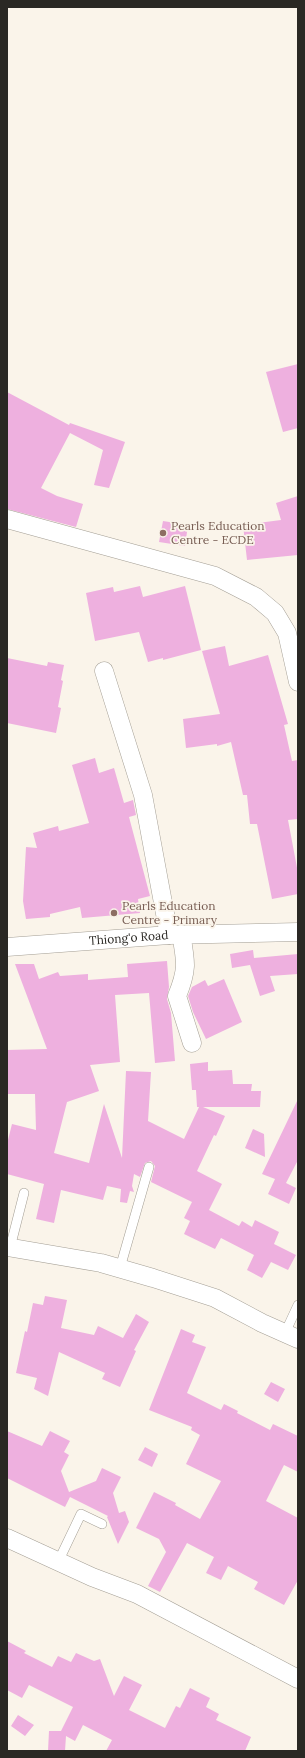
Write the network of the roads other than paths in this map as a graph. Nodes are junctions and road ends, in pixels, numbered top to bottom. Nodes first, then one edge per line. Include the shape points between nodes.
1 (7, 520) edge
2 (104, 671) dead end
3 (298, 682) edge
4 (298, 932) edge
5 (175, 935) junction
6 (7, 947) edge
7 (192, 1043) dead end
8 (149, 1167) dead end
9 (24, 1193) dead end
10 (8, 1248) edge
11 (120, 1268) junction
12 (298, 1305) edge
13 (292, 1336) edge
14 (102, 1524) dead end
15 (7, 1538) edge
16 (59, 1560) junction
17 (298, 1679) edge

1 - 3 street via 215,576 256,597 275,613 287,634
2 - 5 street via 143,795
4 - 5 street, Thiong'o Road
5 - 6 street, Thiong'o Road
5 - 7 street via 186,960 185,977 177,996
8 - 11 lane
9 - 10 lane
10 - 11 street
11 - 13 street via 215,1298
12 - 13 lane
14 - 16 lane via 81,1514
15 - 16 street
16 - 17 street via 92,1577 137,1594

